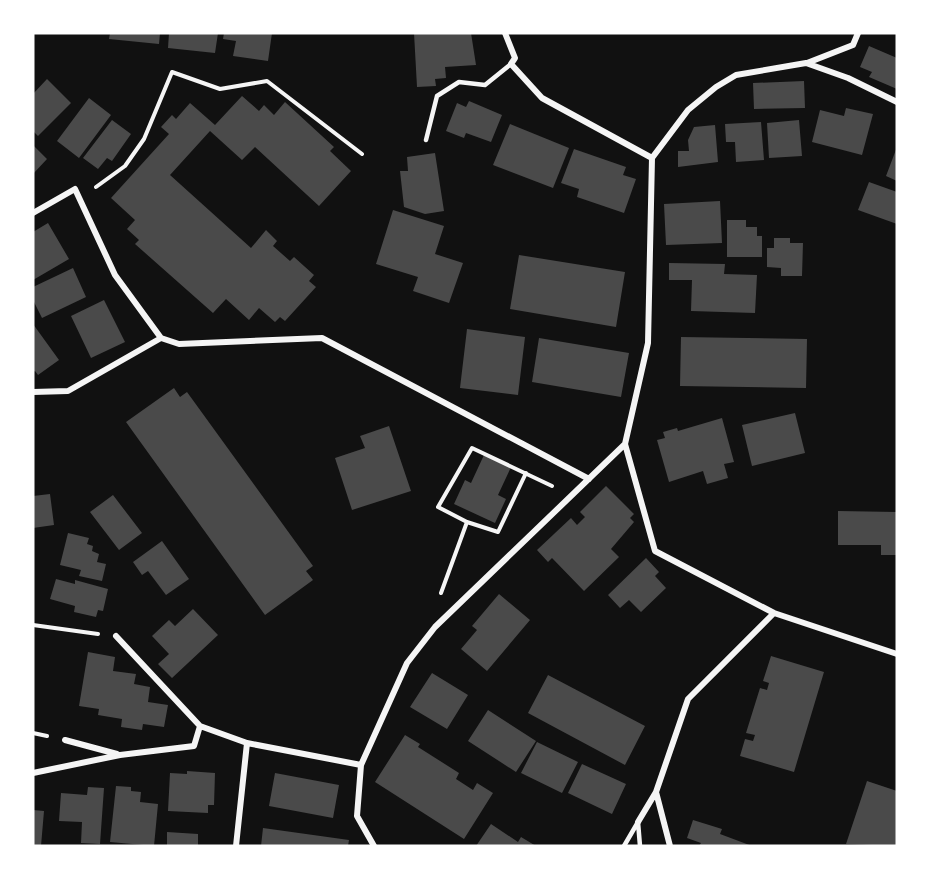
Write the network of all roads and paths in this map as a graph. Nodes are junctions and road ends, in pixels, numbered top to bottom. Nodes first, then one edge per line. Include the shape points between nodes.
1 (505, 33) edge
2 (858, 33) edge
3 (806, 63) junction
4 (511, 64) junction
5 (897, 102) edge
6 (426, 140) dead end
7 (362, 154) dead end
8 (652, 158) junction
9 (79, 199) junction
10 (33, 213) edge
11 (161, 338) junction
12 (33, 392) edge
13 (625, 444) junction
14 (526, 473) junction
15 (589, 479) junction
16 (571, 495) junction
17 (467, 522) junction
18 (456, 554) dead end
19 (774, 613) junction
20 (33, 625) edge
21 (116, 636) joint
22 (897, 654) edge
23 (200, 726) junction
24 (65, 740) dead end
25 (247, 743) junction
26 (120, 755) junction
27 (361, 765) junction
28 (33, 772) edge
29 (656, 792) junction
30 (638, 822) junction
31 (236, 846) edge
32 (374, 846) edge
33 (624, 846) edge
34 (640, 846) edge
35 (670, 846) edge

1 - 4 street via 515,58
2 - 3 street via 853,45
3 - 5 street
3 - 8 street via 735,75 688,110
4 - 6 lane via 485,85 459,82 437,96
4 - 8 street via 542,98
7 - 9 path via 267,81 220,89 172,72 144,139 125,166
8 - 13 street via 648,343
9 - 10 street via 75,189
9 - 11 street via 115,275
11 - 12 street via 68,391
11 - 15 street via 179,344 322,338
13 - 15 street
13 - 19 street via 656,552
14 - 16 path
14 - 17 path via 498,532
14 - 17 path via 472,448 438,507
15 - 16 street
16 - 27 street via 435,627 407,663
17 - 18 path
19 - 22 street
19 - 29 street via 688,699
20 - 21 path
21 - 23 street
23 - 25 street
23 - 26 street via 194,746
24 - 26 street
25 - 27 street
25 - 31 street
26 - 28 street
27 - 32 street via 357,816
29 - 30 street
29 - 35 street
30 - 33 lane
30 - 34 lane

